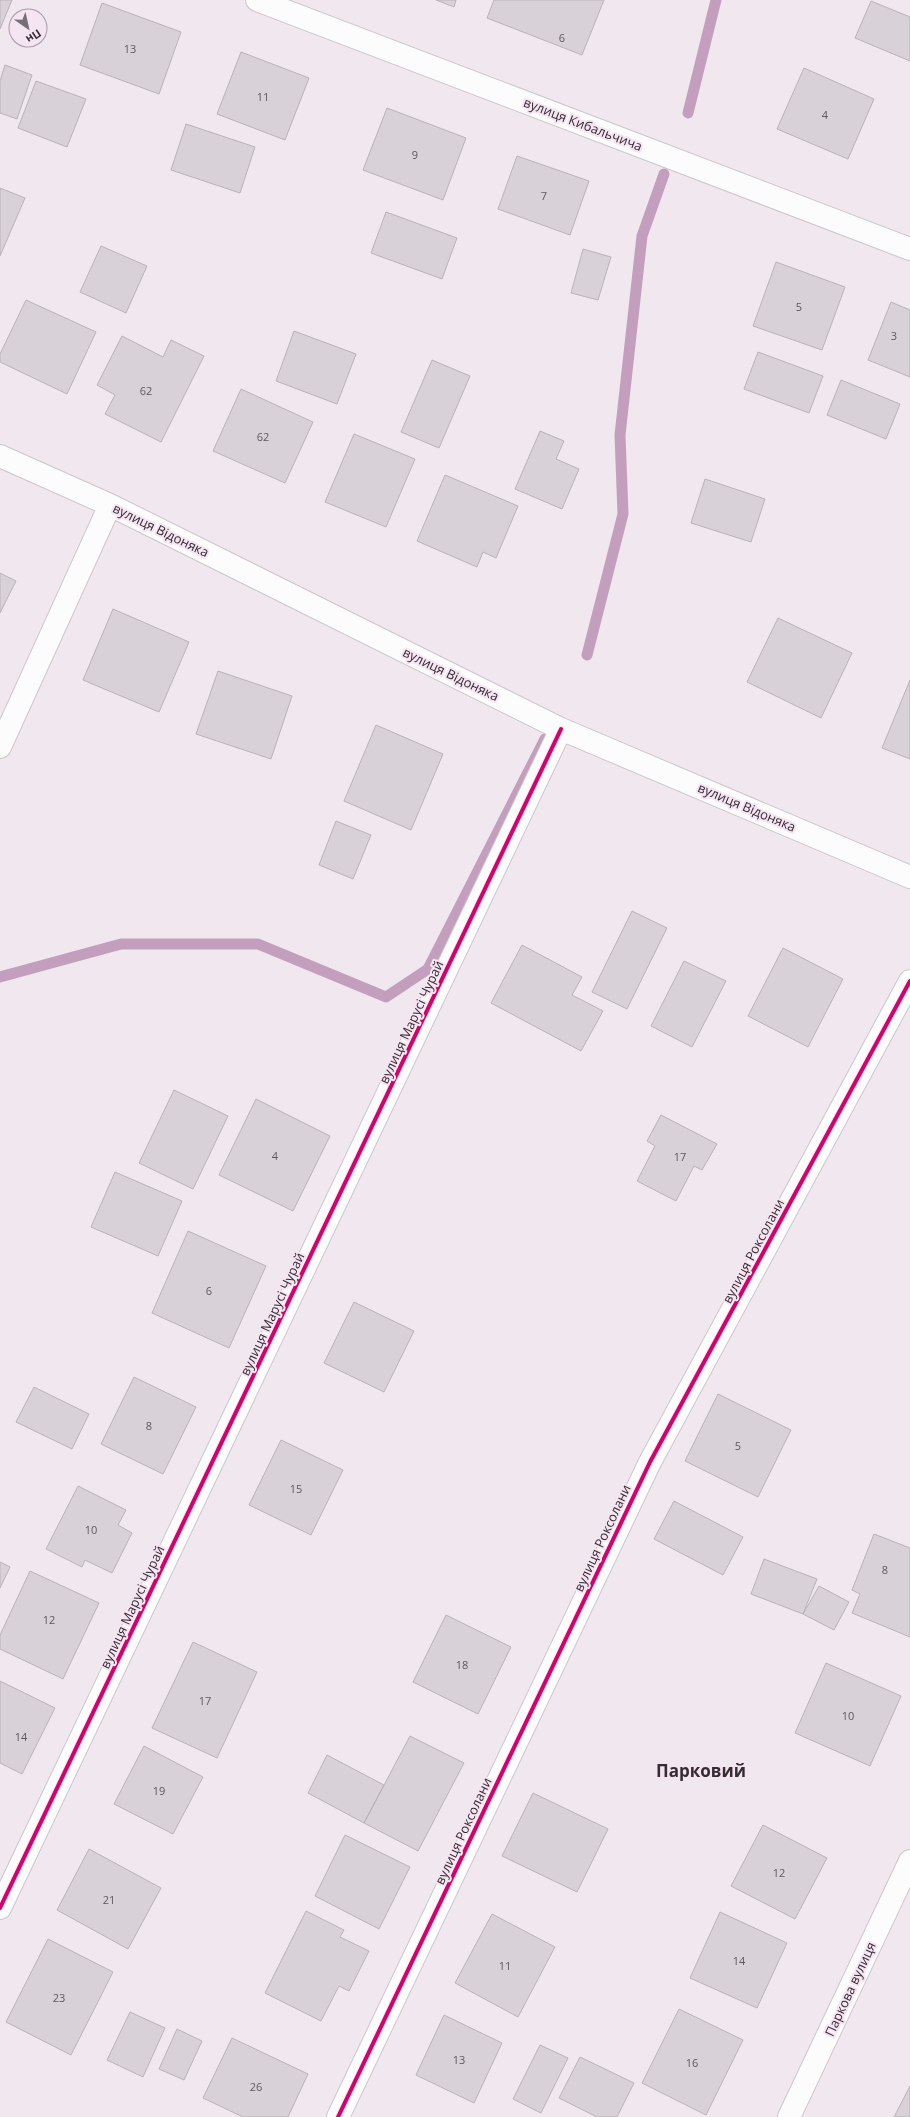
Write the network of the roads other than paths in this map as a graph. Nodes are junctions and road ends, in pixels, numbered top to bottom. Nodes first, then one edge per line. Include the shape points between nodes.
1 (257, 0) edge
2 (910, 249) edge
3 (0, 456) edge
4 (110, 505) junction
5 (561, 729) junction
6 (0, 747) edge
7 (910, 876) edge
8 (910, 982) edge
9 (910, 1861) edge
10 (0, 1908) edge
11 (338, 2117) edge
12 (789, 2117) edge

1 - 2 street, вулиця Кибальчича
3 - 4 street, вулиця Відоняка
4 - 5 street, вулиця Відоняка
4 - 6 street
5 - 7 street, вулиця Відоняка
5 - 10 street, вулиця Марусі Чурай
8 - 11 street, вулиця Роксолани via 650,1462
9 - 12 street, Паркова вулиця

